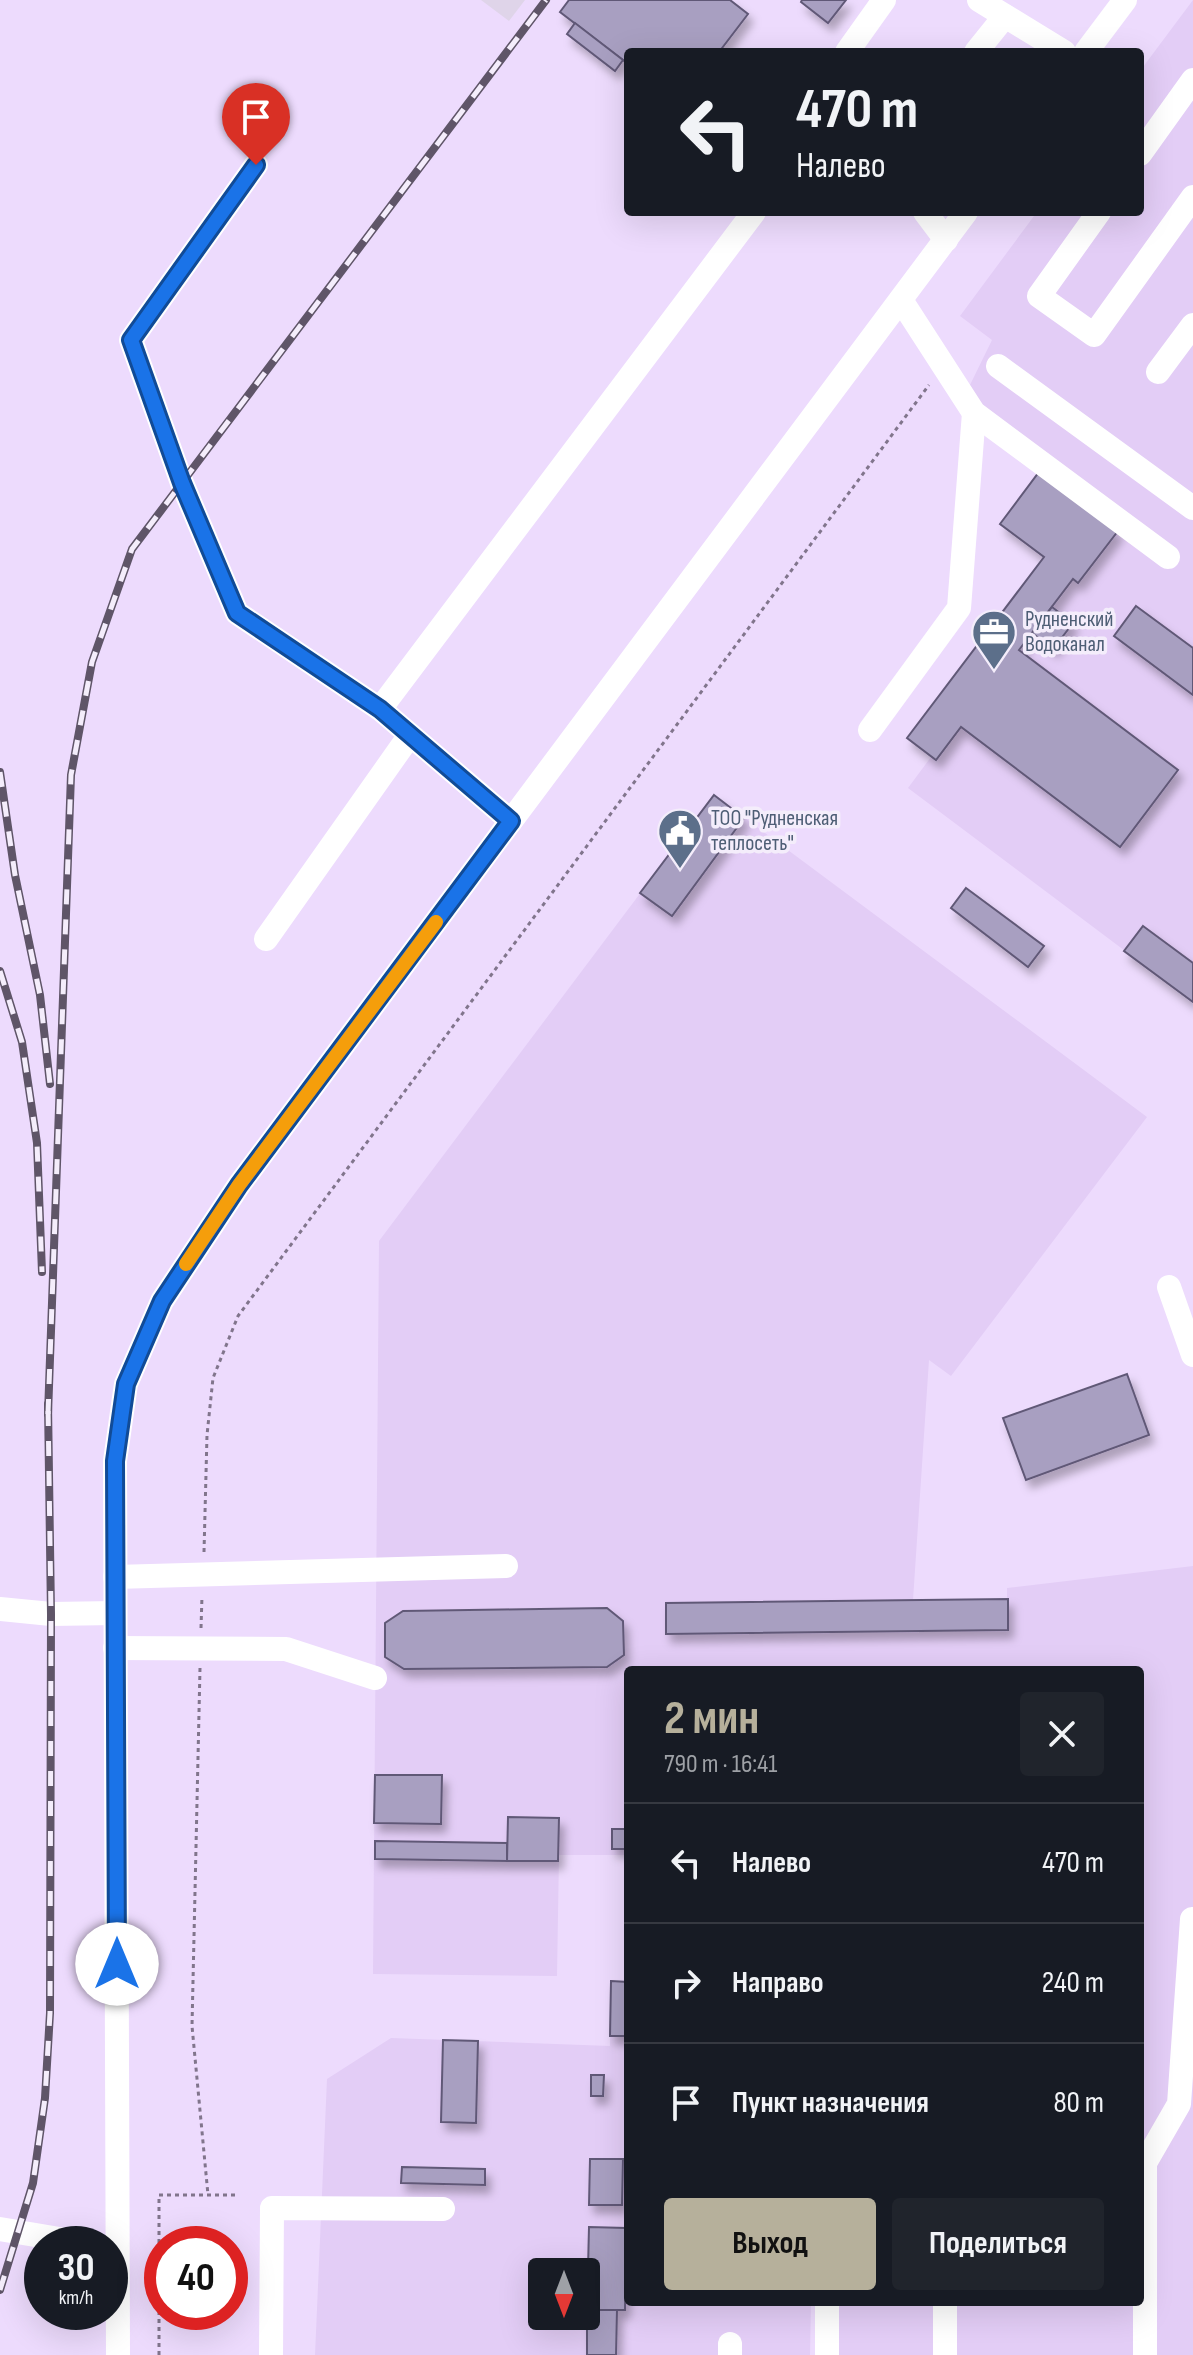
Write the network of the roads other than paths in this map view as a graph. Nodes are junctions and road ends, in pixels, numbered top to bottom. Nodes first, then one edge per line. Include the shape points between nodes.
1 (884, 0) edge
2 (979, 0) edge
3 (1125, 0) edge
4 (1005, 16) junction
5 (850, 48) edge
6 (979, 48) edge
7 (1057, 48) edge
8 (1089, 48) edge
9 (1193, 80) edge
10 (1144, 148) edge
11 (256, 165) dead end
12 (1193, 197) edge
13 (751, 216) edge
14 (928, 216) edge
15 (963, 216) edge
16 (1096, 216) edge
17 (946, 240) junction
18 (901, 300) junction
19 (1193, 325) edge
20 (998, 366) dead end
21 (1158, 372) dead end
22 (974, 413) junction
23 (1193, 508) edge
24 (1168, 557) dead end
25 (380, 709) junction
26 (870, 730) dead end
27 (410, 735) junction
28 (511, 821) junction
29 (266, 939) dead end
30 (1169, 1287) dead end
31 (1193, 1355) edge
32 (506, 1566) dead end
33 (115, 1577) junction
34 (0, 1609) edge
35 (115, 1613) junction
36 (115, 1648) junction
37 (375, 1678) dead end
38 (1192, 1919) edge
39 (443, 2209) dead end
40 (114, 2226) edge
41 (0, 2229) edge
42 (24, 2233) edge
43 (827, 2306) edge
44 (945, 2306) edge
45 (117, 2330) edge
46 (118, 2355) edge
47 (271, 2355) edge
48 (827, 2355) edge
49 (945, 2355) edge
50 (1145, 2355) edge

1 - 5 street
2 - 4 street
3 - 8 street
4 - 6 street
4 - 7 street
9 - 10 street
11 - 25 street via 131,340 182,483 237,613
12 - 16 street via 1094,335 1039,296
13 - 25 street
14 - 17 street
15 - 17 street
17 - 18 street
18 - 22 street
18 - 28 street
19 - 21 street
20 - 23 street
22 - 24 street
22 - 26 street via 959,608
25 - 27 street
27 - 28 street
27 - 29 street
28 - 33 street via 239,1185 162,1301 126,1384 115,1461
30 - 31 street
32 - 33 street
33 - 35 street
34 - 35 street
35 - 36 street
36 - 37 street via 286,1649
36 - 40 street
38 - 50 street via 1179,2104 1145,2163
39 - 47 street via 272,2208
41 - 42 street
43 - 48 street
44 - 49 street
45 - 46 street

